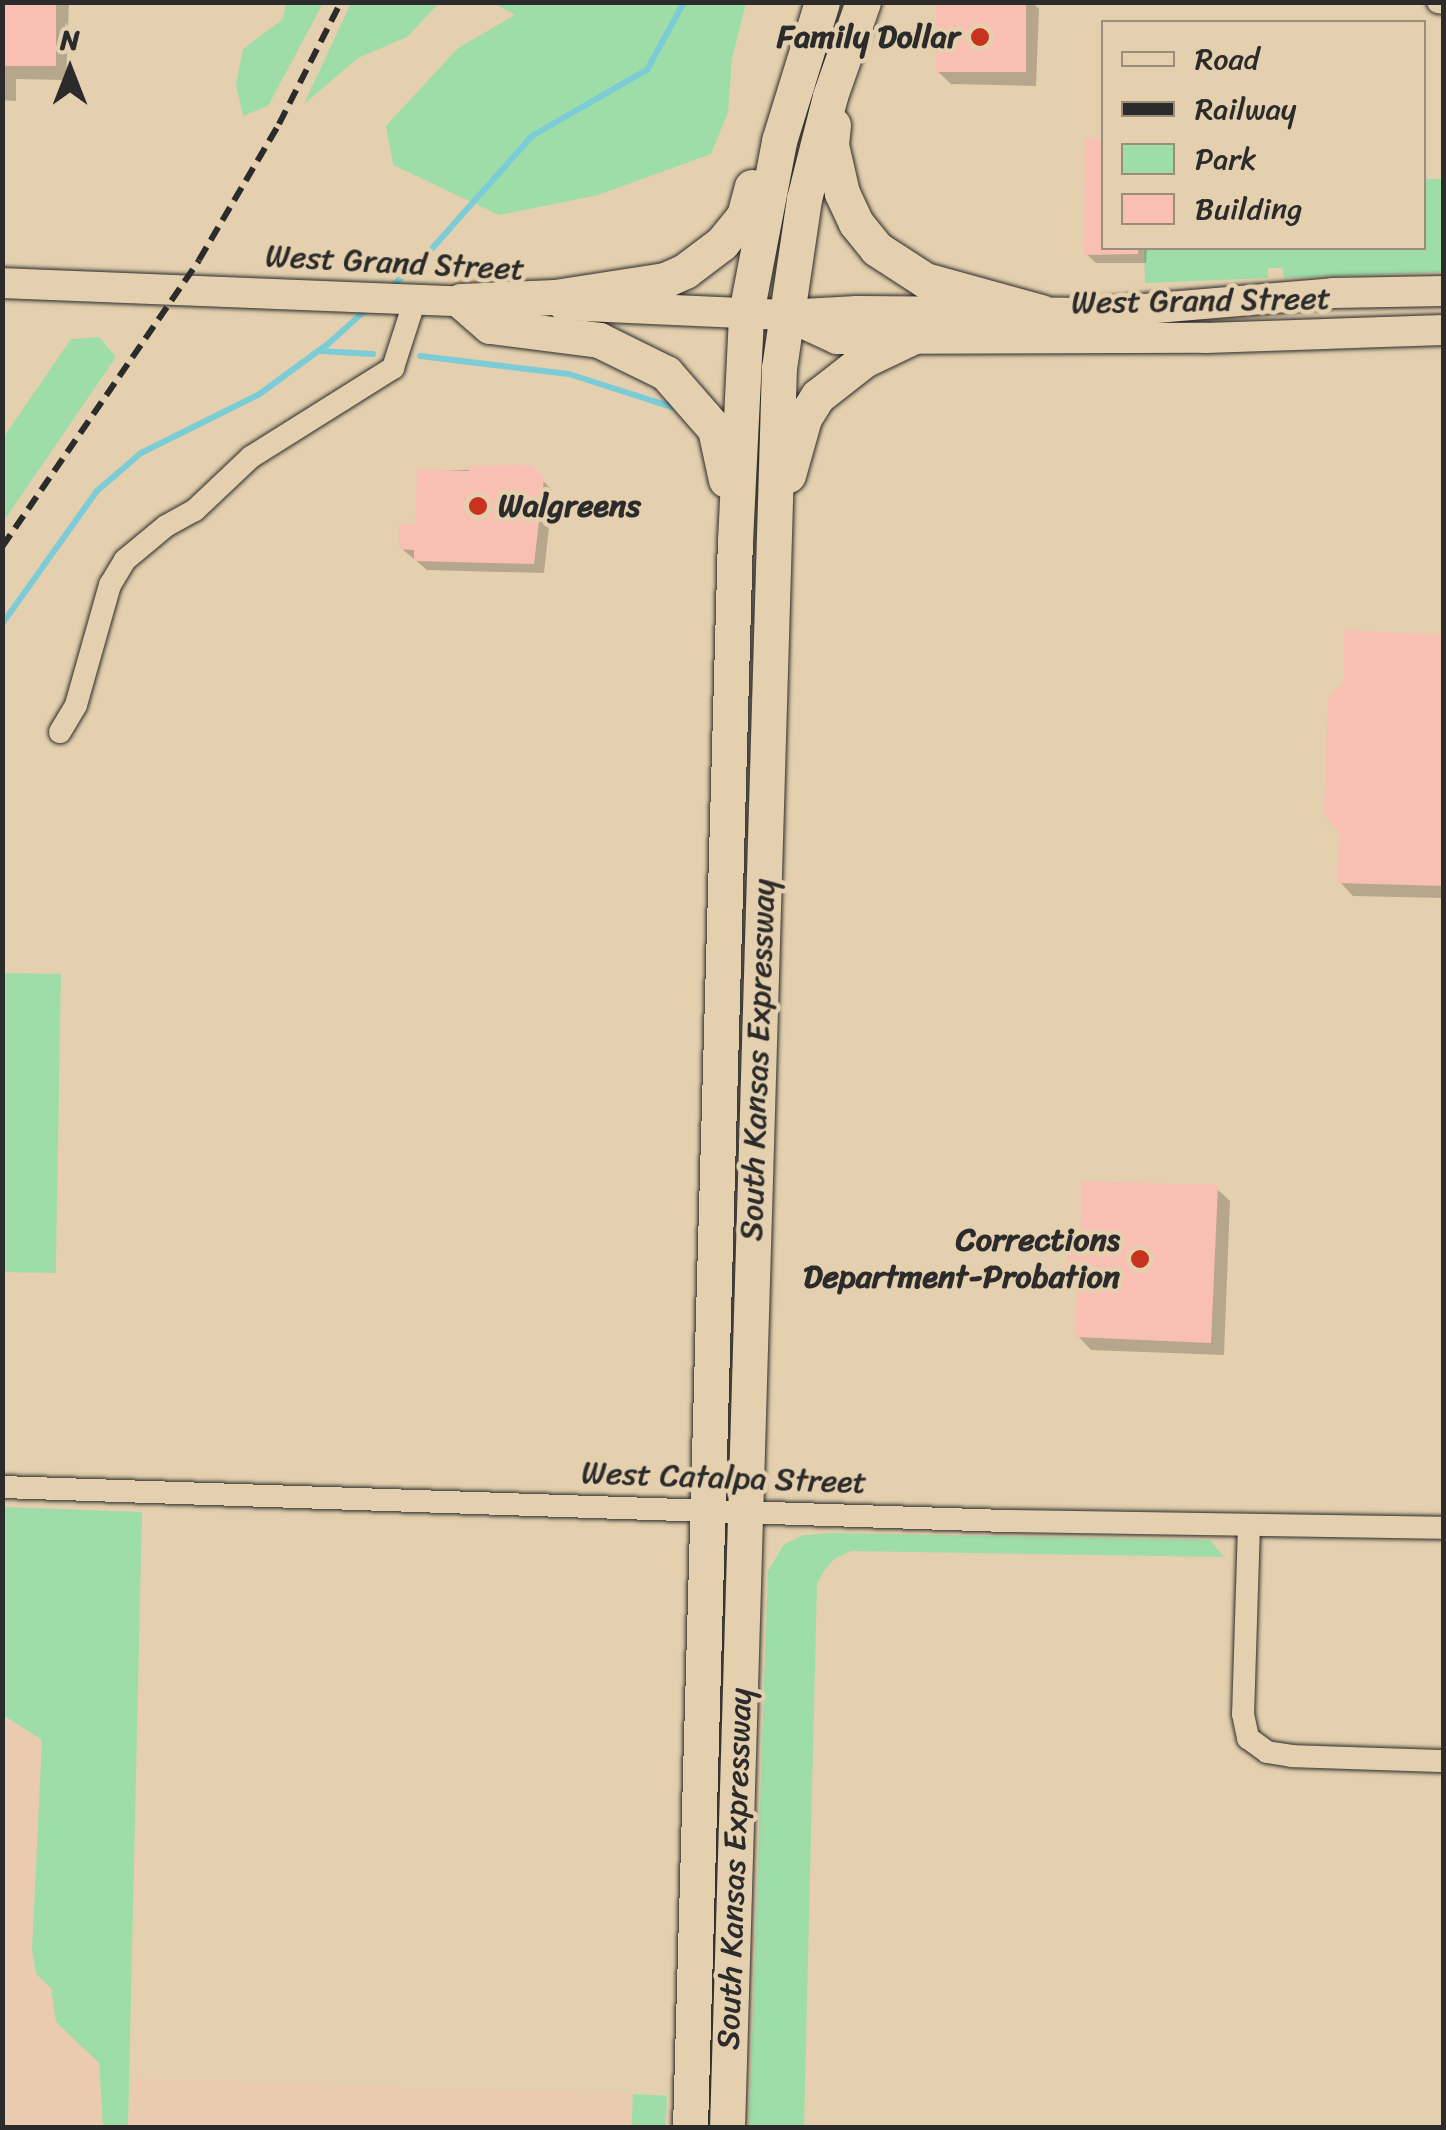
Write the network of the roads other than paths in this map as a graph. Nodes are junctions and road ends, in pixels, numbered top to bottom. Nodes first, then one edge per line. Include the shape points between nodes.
1 (822, 2) edge
2 (863, 2) edge
3 (841, 61) junction
4 (799, 70) junction
5 (2, 283) edge
6 (1444, 291) edge
7 (411, 299) junction
8 (461, 301) junction
9 (1042, 312) junction
10 (746, 313) junction
11 (784, 315) junction
12 (1444, 330) edge
13 (910, 338) junction
14 (773, 529) junction
15 (735, 541) junction
16 (60, 732) dead end
17 (2, 1488) edge
18 (709, 1509) junction
19 (746, 1510) junction
20 (1249, 1525) junction
21 (1444, 1528) edge
22 (1444, 1761) edge
23 (690, 2128) edge
24 (727, 2128) edge

1 - 4 main road, South Kansas Expressway
2 - 3 main road, South Kansas Expressway
3 - 9 main road via 833,160 842,193 868,238 925,280
3 - 11 main road, South Kansas Expressway via 804,199
4 - 8 main road via 768,122 744,216 685,271 555,297
4 - 10 main road, South Kansas Expressway via 766,193
5 - 7 main road, West Grand Street
6 - 9 main road, West Grand Street
7 - 8 main road, West Grand Street
7 - 16 street via 392,368 251,457 195,510 126,560 110,585 76,705
8 - 10 main road, West Grand Street
8 - 15 main road via 490,326 598,340 666,374 714,429
9 - 11 main road, West Grand Street
10 - 11 main road, West Grand Street
10 - 15 main road, South Kansas Expressway
11 - 13 main road, West Grand Street via 837,339
11 - 14 main road, South Kansas Expressway
12 - 13 main road, West Grand Street
13 - 14 main road via 864,360 818,396 804,418
14 - 19 main road, South Kansas Expressway
15 - 18 main road, South Kansas Expressway
17 - 18 street, West Catalpa Street
18 - 19 street, West Catalpa Street
18 - 23 main road, South Kansas Expressway
19 - 20 street, West Catalpa Street
19 - 24 main road, South Kansas Expressway
20 - 21 street, West Catalpa Street
20 - 22 street via 1243,1714 1248,1738 1267,1752 1292,1756

